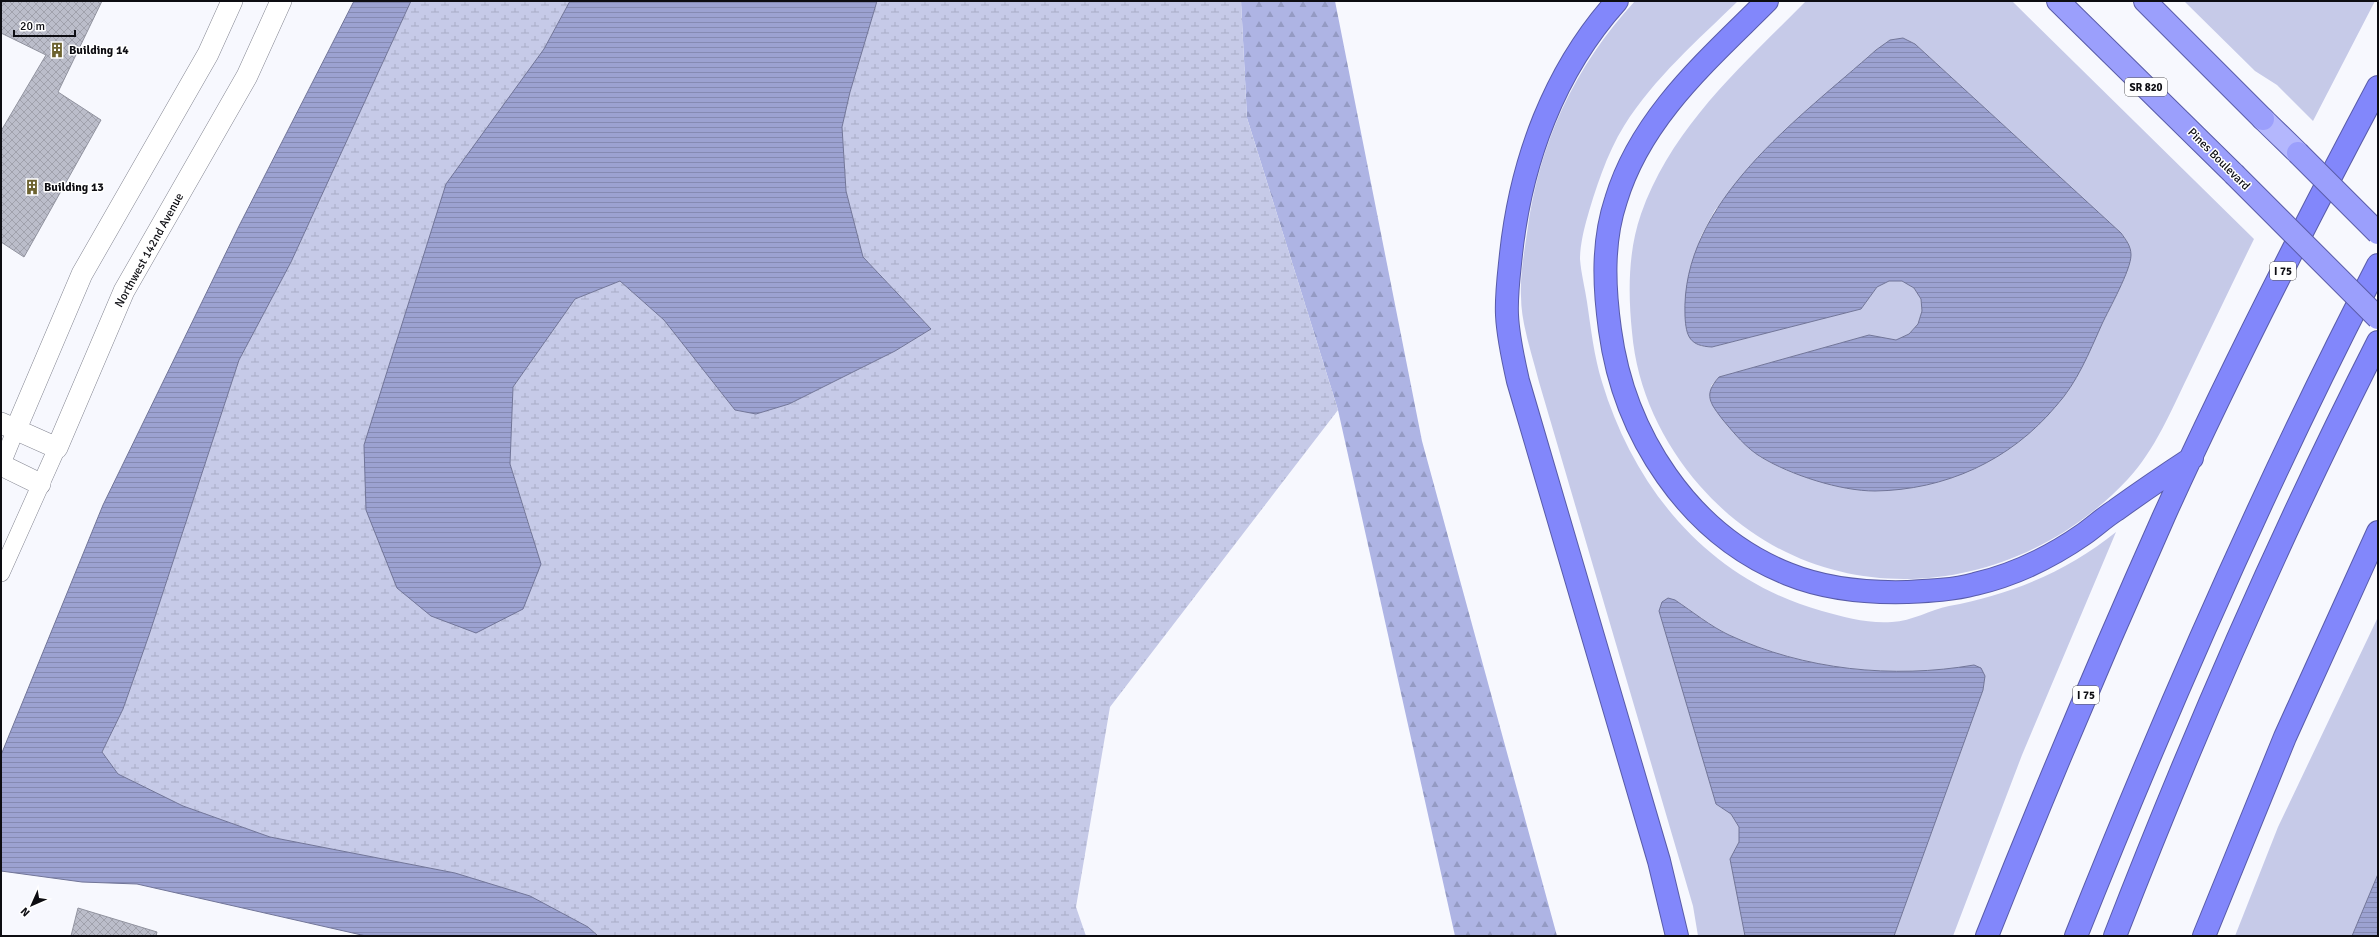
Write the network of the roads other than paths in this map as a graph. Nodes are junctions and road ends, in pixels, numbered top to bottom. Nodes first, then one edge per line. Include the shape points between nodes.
1 (232, 1) edge
2 (281, 1) edge
3 (1617, 1) edge
4 (1767, 1) edge
5 (2058, 1) edge
6 (2145, 1) edge
7 (2378, 87) edge
8 (2263, 119) joint
9 (2298, 154) joint
10 (2378, 233) edge
11 (2378, 265) edge
12 (2378, 318) edge
13 (2378, 342) edge
14 (9, 426) edge
15 (57, 448) junction
16 (2192, 458) junction
17 (1, 465) edge
18 (40, 484) junction
19 (2378, 532) edge
20 (1, 573) edge
21 (1677, 936) edge
22 (1987, 936) edge
23 (2076, 936) edge
24 (2115, 936) edge
25 (2204, 936) edge

1 - 14 street via 208,54 82,274
2 - 15 street, Northwest 142nd Avenue via 247,76 124,291
3 - 21 highway via 1591,33 1572,63 1541,127 1518,200 1507,314 1510,346 1518,381 1659,861
4 - 16 highway via 1680,88 1659,114 1628,169 1616,198 1609,226 1605,274 1607,313 1618,373 1629,408 1644,441 1664,473 1684,498 1708,523 1733,542 1763,562 1790,575 1860,591 1929,591 1973,585 2006,576 2046,558
5 - 12 highway, Pines Boulevard / SR 820, bridge
6 - 8 highway
7 - 16 highway, I 75 via 2234,368
8 - 9 main road
9 - 10 highway, bridge
11 - 23 highway via 2285,452 2231,569 2161,726
13 - 24 highway via 2262,585 2190,749
14 - 15 street
14 - 17 street
15 - 18 street, Northwest 142nd Avenue
16 - 22 highway, I 75 via 2100,661
17 - 18 street
18 - 20 street, Northwest 142nd Avenue
19 - 25 highway via 2285,737

